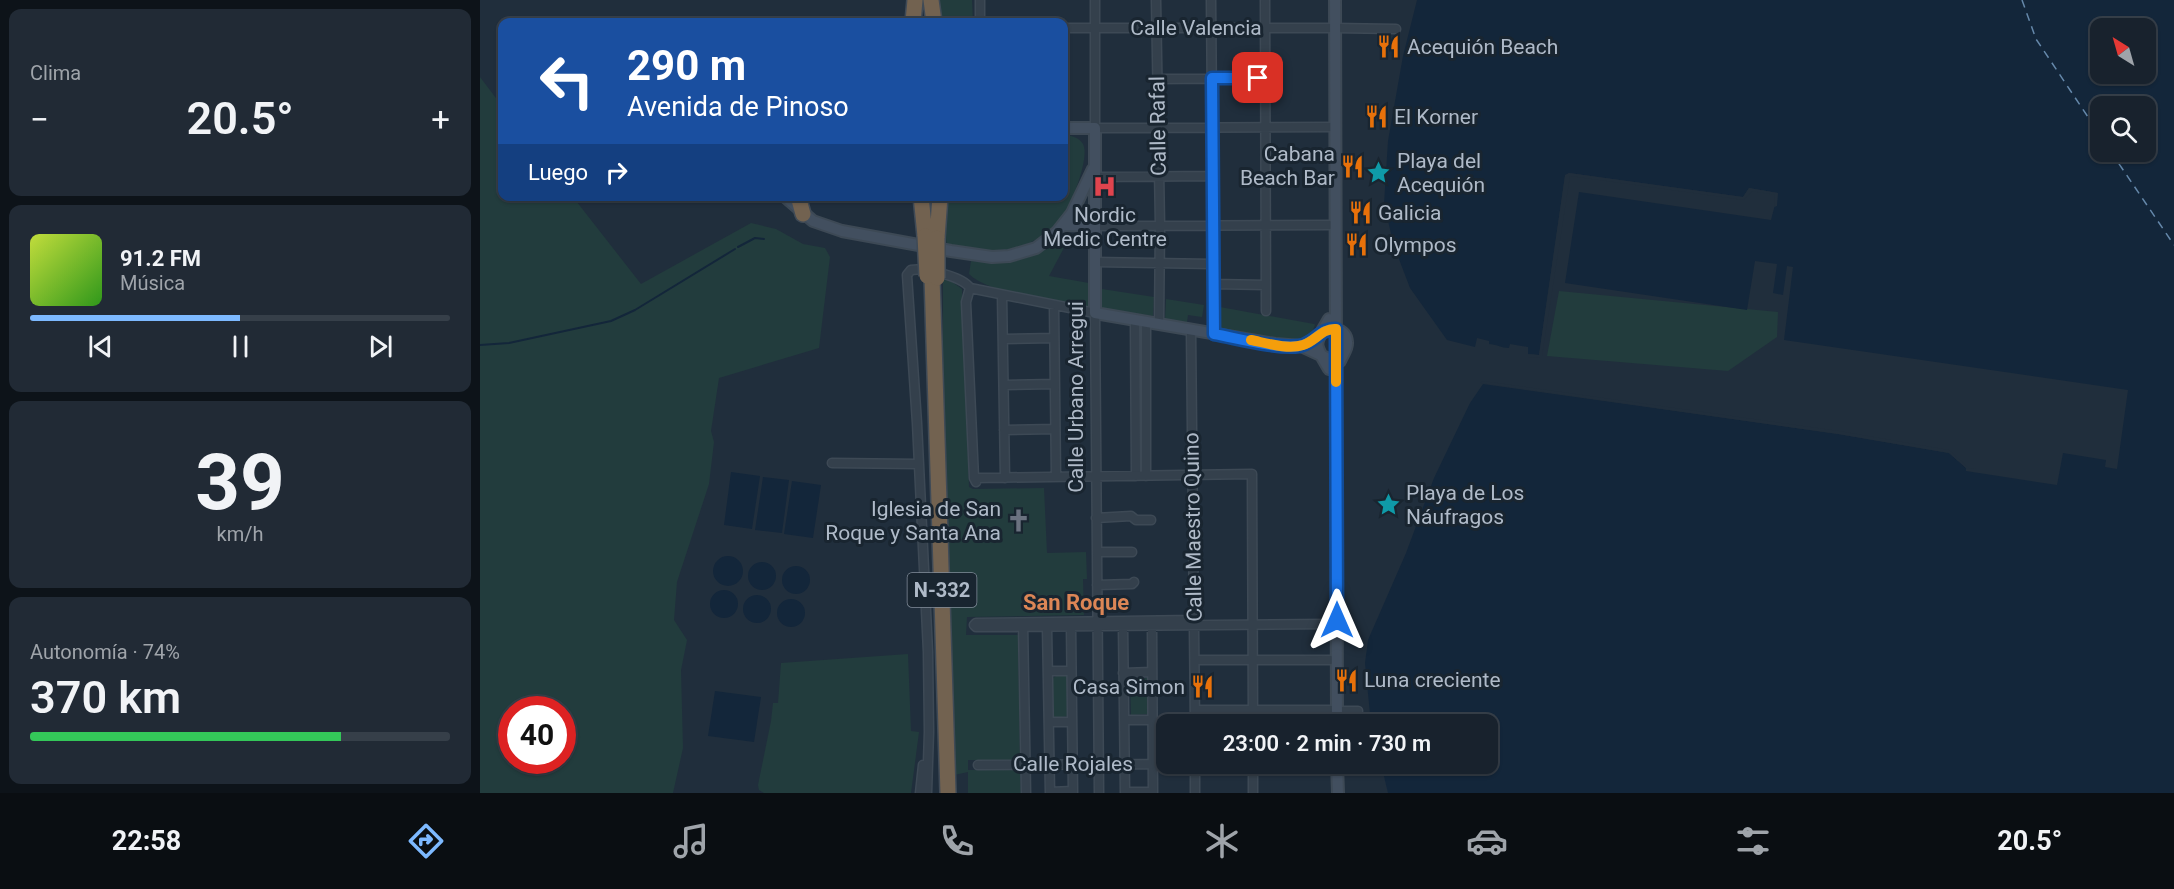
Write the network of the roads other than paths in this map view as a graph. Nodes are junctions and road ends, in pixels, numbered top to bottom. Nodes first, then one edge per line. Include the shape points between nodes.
1 (915, 0) edge
2 (924, 0) edge
3 (931, 0) edge
4 (980, 0) edge
5 (1095, 0) edge
6 (1156, 0) edge
7 (1211, 0) edge
8 (1264, 0) edge
9 (1329, 0) edge
10 (1335, 0) edge
11 (913, 18) edge
12 (924, 18) edge
13 (933, 18) edge
14 (980, 18) edge
15 (1068, 28) edge
16 (1095, 28) junction
17 (1156, 28) junction
18 (1212, 28) junction
19 (1265, 28) junction
20 (1332, 28) junction
21 (1396, 29) dead end
22 (1212, 78) junction
23 (1265, 78) junction
24 (1157, 79) junction
25 (1158, 127) junction
26 (1212, 127) junction
27 (1332, 127) junction
28 (1068, 128) edge
29 (1068, 128) edge
30 (1095, 128) junction
31 (1265, 128) junction
32 (1095, 148) junction
33 (1095, 172) junction
34 (1159, 176) junction
35 (1213, 176) junction
36 (1083, 192) junction
37 (789, 201) edge
38 (799, 201) edge
39 (922, 201) edge
40 (930, 201) edge
41 (939, 201) edge
42 (803, 214) junction
43 (1064, 225) junction
44 (1160, 225) junction
45 (1213, 225) junction
46 (1266, 225) junction
47 (1329, 225) junction
48 (1095, 226) junction
49 (931, 237) junction
50 (1095, 262) junction
51 (1159, 263) junction
52 (1213, 264) junction
53 (932, 277) junction
54 (1213, 284) junction
55 (1266, 285) junction
56 (970, 288) junction
57 (1002, 295) junction
58 (1054, 305) junction
59 (1266, 311) dead end
60 (1095, 313) junction
61 (1135, 320) junction
62 (1146, 322) junction
63 (1158, 324) junction
64 (1327, 329) junction
65 (1191, 330) junction
66 (1214, 334) junction
67 (1054, 338) junction
68 (1003, 339) junction
69 (1301, 346) junction
70 (1332, 361) junction
71 (1055, 384) junction
72 (1004, 385) junction
73 (935, 387) junction
74 (1055, 429) junction
75 (1004, 430) junction
76 (832, 463) dead end
77 (918, 464) junction
78 (1136, 476) junction
79 (1146, 476) junction
80 (1056, 477) junction
81 (1192, 477) junction
82 (1005, 478) junction
83 (1096, 479) junction
84 (977, 480) junction
85 (1096, 518) junction
86 (1150, 520) dead end
87 (1097, 552) junction
88 (1132, 552) dead end
89 (1134, 582) dead end
90 (1097, 585) junction
91 (1194, 623) junction
92 (1098, 624) junction
93 (1330, 624) junction
94 (1023, 625) junction
95 (1253, 625) junction
96 (1071, 626) junction
97 (1123, 626) junction
98 (1152, 626) junction
99 (1047, 627) junction
100 (1195, 660) junction
101 (1253, 660) junction
102 (1330, 660) junction
103 (1048, 671) junction
104 (1071, 671) junction
105 (1123, 672) junction
106 (1152, 672) junction
107 (1195, 710) junction
108 (1253, 710) junction
109 (1334, 711) junction
110 (1358, 711) dead end
111 (1195, 714) edge
112 (1253, 714) edge
113 (1333, 714) edge
114 (1335, 714) edge
115 (1124, 720) junction
116 (1152, 720) junction
117 (1049, 722) junction
118 (1072, 722) junction
119 (929, 732) junction
120 (1050, 764) junction
121 (1073, 764) junction
122 (1099, 764) junction
123 (1124, 764) junction
124 (1153, 764) junction
125 (978, 765) dead end
126 (1025, 765) junction
127 (1195, 774) edge
128 (1253, 774) edge
129 (1331, 774) edge
130 (1337, 774) edge
131 (1050, 792) edge
132 (1073, 792) edge
133 (1153, 792) edge
134 (920, 793) edge
135 (927, 793) edge
136 (948, 793) edge
137 (1026, 793) edge
138 (1099, 793) edge
139 (1125, 793) edge
140 (1195, 793) edge
141 (1253, 793) edge
142 (1331, 793) edge
143 (1338, 793) edge

1 - 11 highway
2 - 12 highway
3 - 13 highway
4 - 14 street
5 - 16 street, Calle Urbano Arregui
6 - 17 street, Calle Rafal
7 - 18 street
8 - 19 street
9 - 20 street
10 - 20 street
15 - 16 street, Calle Valencia
16 - 17 street, Calle Valencia
16 - 30 street, Calle Urbano Arregui
17 - 18 street, Calle Valencia
17 - 24 street, Calle Rafal
18 - 19 street, Calle Valencia
18 - 22 street
19 - 20 street, Calle Valencia
19 - 23 street
20 - 21 street, Calle Valencia
20 - 27 street
22 - 23 street
22 - 24 street
22 - 26 street
23 - 31 street
24 - 25 street, Calle Rafal
25 - 26 street
25 - 30 street
25 - 34 street, Calle Rafal
26 - 31 street
26 - 35 street
27 - 31 street
27 - 47 street
27 - 64 street
28 - 30 street
29 - 32 street via 1084,135
30 - 32 street, Calle Urbano Arregui
31 - 46 street
32 - 33 street, Calle Urbano Arregui
32 - 36 street
33 - 34 street
33 - 36 street
33 - 48 street, Calle Urbano Arregui
34 - 35 street
34 - 44 street, Calle Rafal
35 - 45 street
36 - 43 street
37 - 42 street
38 - 42 highway
39 - 49 highway
40 - 49 highway, N-332
41 - 49 highway
42 - 43 street via 842,231 992,257 1027,252
43 - 48 street
44 - 45 street
44 - 48 street
44 - 51 street, Calle Rafal
45 - 46 street
45 - 52 street
46 - 47 street
46 - 55 street
47 - 64 street
48 - 50 street, Calle Urbano Arregui
49 - 53 highway, N-332
50 - 51 street
50 - 60 street, Calle Urbano Arregui
51 - 52 street
51 - 63 street, Calle Rafal
52 - 54 street
53 - 73 highway, N-332
53 - 73 highway
54 - 55 street
54 - 66 street
55 - 59 street
56 - 57 street
56 - 77 street via 963,281 924,270 911,270 907,276
56 - 84 street via 966,298
57 - 58 street
57 - 68 street
58 - 60 street
58 - 67 street
60 - 61 street
60 - 83 street, Calle Urbano Arregui
61 - 62 street
61 - 78 street
62 - 63 street
62 - 79 street
63 - 65 street
64 - 69 street
64 - 70 street
64 - 70 street via 1343,333 1347,339 1346,349
65 - 66 street
65 - 81 street, Calle Maestro Quino
66 - 69 street
67 - 68 street
67 - 71 street
68 - 72 street
69 - 70 street
70 - 93 street
70 - 109 street
71 - 72 street
71 - 74 street
72 - 75 street
73 - 136 highway, N-332
74 - 75 street
74 - 80 street
75 - 82 street
76 - 77 street
77 - 119 street
78 - 79 street
78 - 83 street
79 - 81 street
80 - 82 street
80 - 83 street
81 - 83 street
81 - 91 street, Calle Maestro Quino
81 - 95 street via 1252,474
82 - 84 street
83 - 84 street
83 - 85 street, Calle Urbano Arregui
85 - 86 street via 1131,516
85 - 87 street, Calle Urbano Arregui
87 - 88 street
87 - 90 street, Calle Urbano Arregui
89 - 90 street
90 - 92 street, Calle Urbano Arregui
91 - 92 street
91 - 95 street
91 - 98 street
91 - 100 street, Calle Maestro Quino
92 - 94 street
92 - 96 street
92 - 97 street
92 - 122 street, Calle Urbano Arregui
93 - 95 street
93 - 102 street
94 - 99 street
94 - 126 street
95 - 101 street
96 - 99 street
96 - 104 street
97 - 98 street
97 - 105 street
98 - 106 street
99 - 103 street
100 - 101 street
100 - 107 street, Calle Maestro Quino
101 - 102 street
101 - 108 street
102 - 109 street
103 - 104 street
103 - 117 street
104 - 118 street
105 - 106 street
105 - 115 street
106 - 116 street
107 - 108 street
107 - 111 street, Calle Maestro Quino
108 - 109 street
108 - 112 street
109 - 110 street
109 - 113 street
109 - 114 street
115 - 116 street
115 - 123 street
116 - 124 street
117 - 118 street
117 - 120 street
118 - 121 street
119 - 134 street
119 - 135 street
120 - 121 street, Calle Rojales
120 - 126 street, Calle Rojales
120 - 131 street
121 - 122 street, Calle Rojales
121 - 132 street
122 - 123 street, Calle Rojales
122 - 138 street, Calle Urbano Arregui
123 - 124 street, Calle Rojales
123 - 139 street
124 - 133 street
125 - 126 street, Calle Rojales
126 - 137 street
127 - 140 street
128 - 141 street
129 - 142 street
130 - 143 street
131 - 132 street
133 - 139 street

